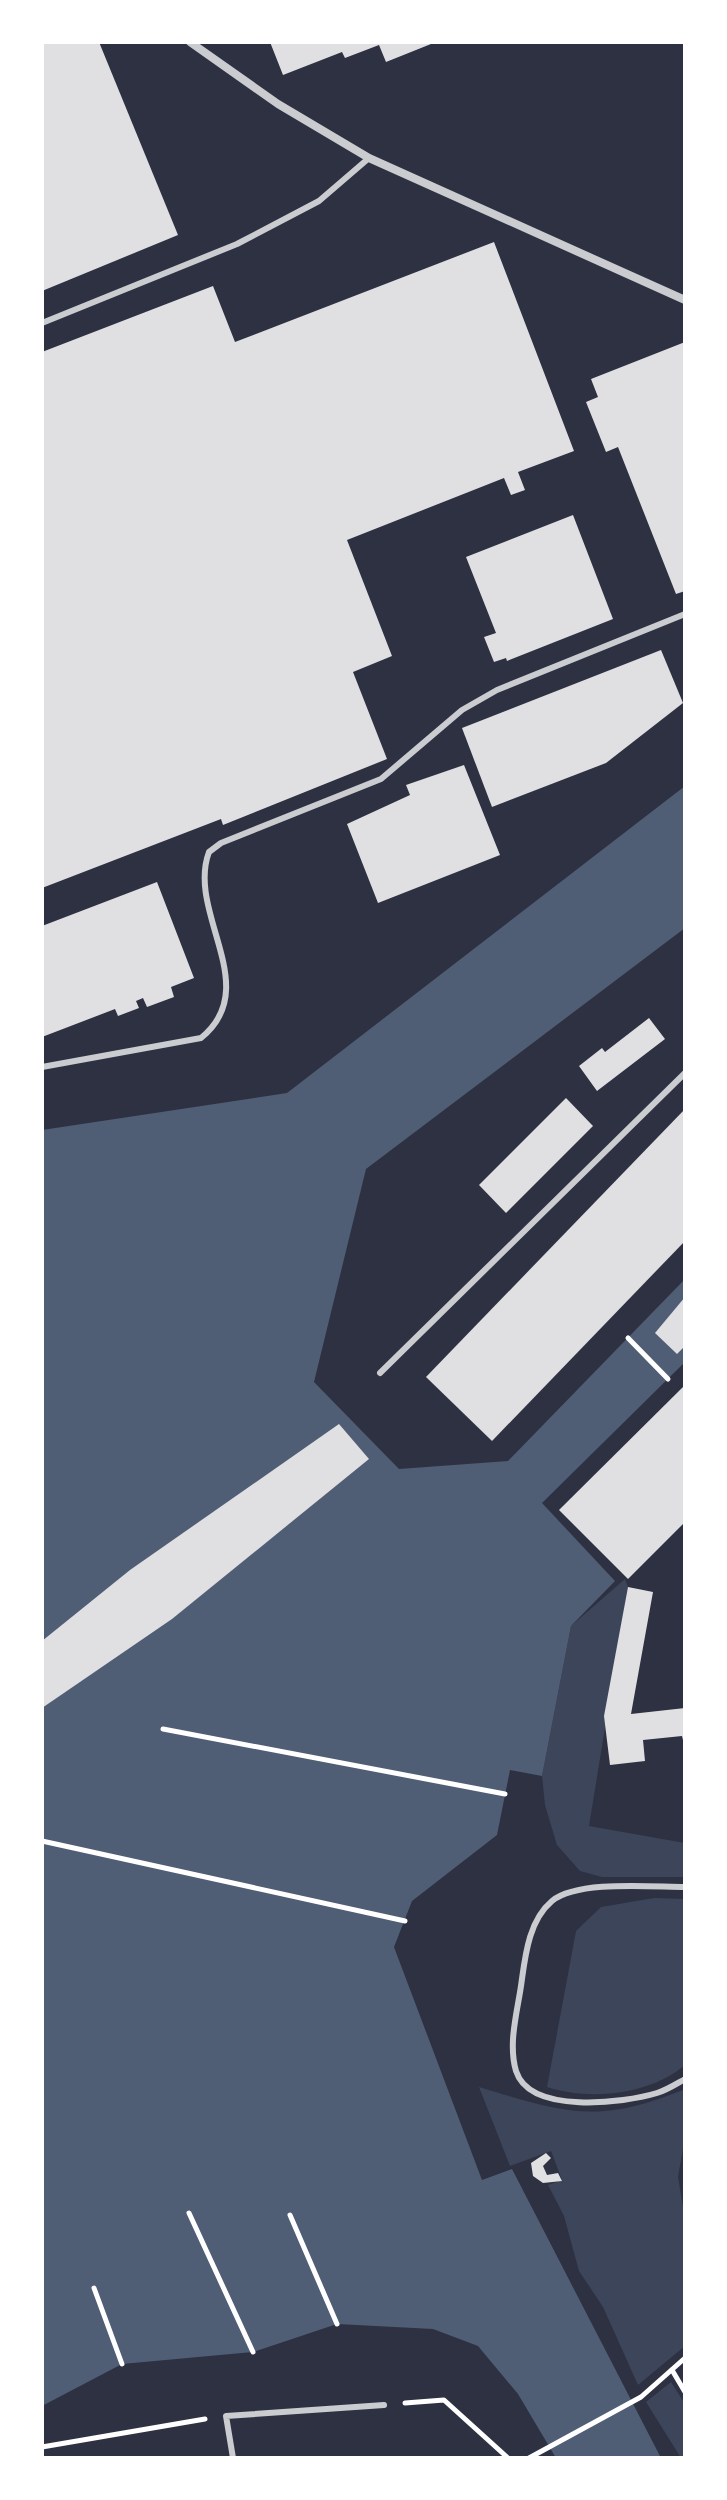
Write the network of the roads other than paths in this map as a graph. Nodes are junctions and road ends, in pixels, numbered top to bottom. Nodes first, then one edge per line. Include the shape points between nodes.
1 (205, 42) edge
2 (193, 45) edge
3 (369, 158) junction
4 (685, 300) edge
5 (42, 323) edge
6 (685, 614) edge
7 (42, 1067) edge
8 (685, 1073) edge
9 (380, 1373) dead end
10 (685, 1887) edge
11 (685, 2079) edge
12 (384, 2405) road end
13 (233, 2458) edge

1 - 2 lane
2 - 3 street
3 - 4 street
3 - 5 lane via 319,201 237,244
6 - 7 lane via 497,690 462,710 381,779 221,843 204,865 228,983 213,1028 201,1038
8 - 9 lane
10 - 11 lane via 588,1889 553,1900 534,1927 526,1954 512,2047 517,2075 536,2092 581,2105 657,2093
12 - 13 lane via 226,2416

